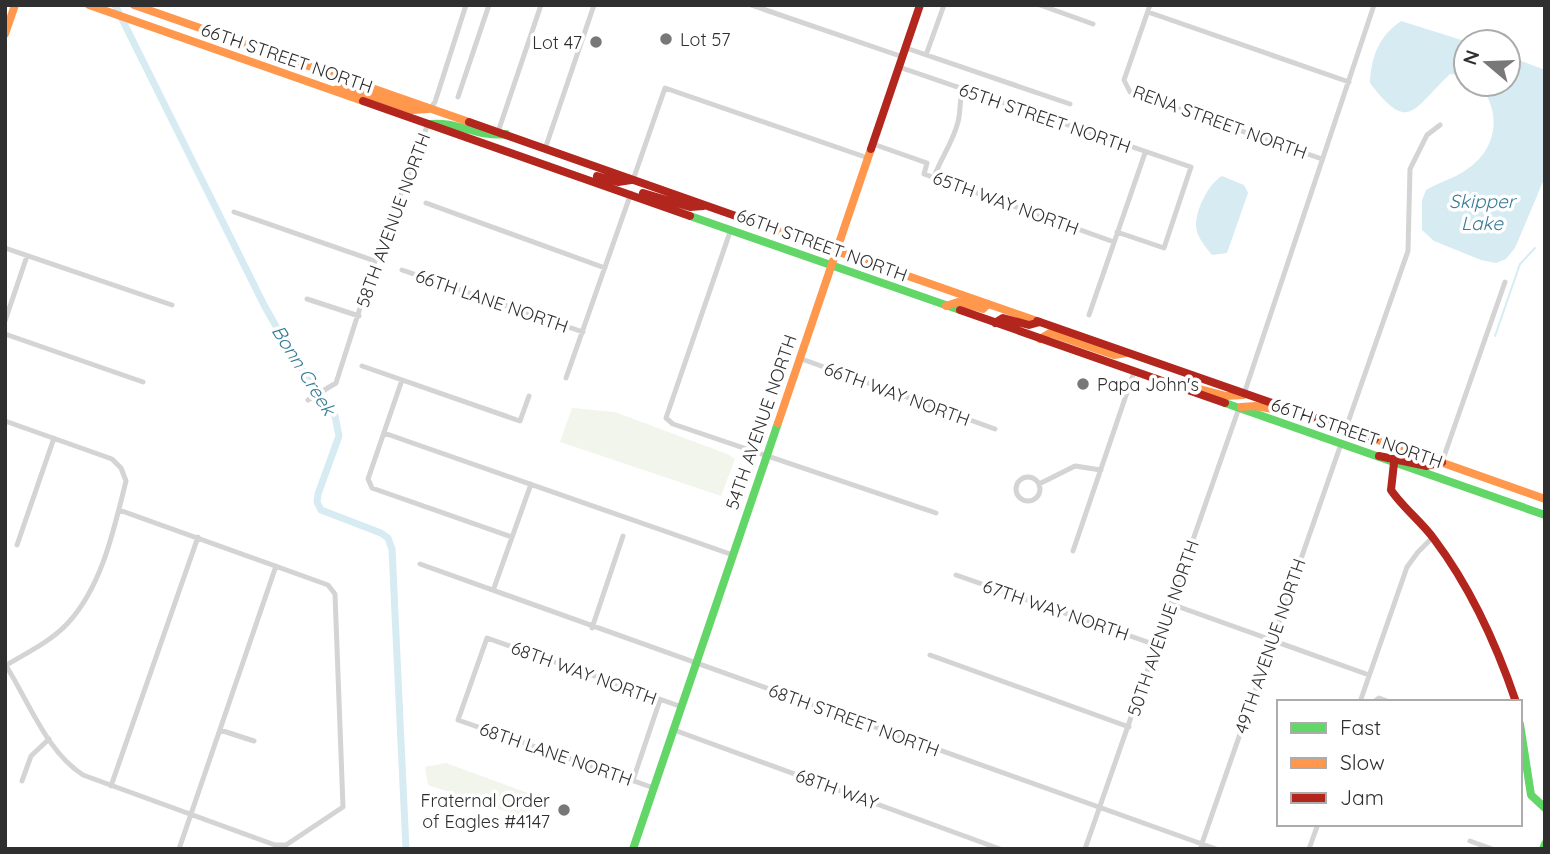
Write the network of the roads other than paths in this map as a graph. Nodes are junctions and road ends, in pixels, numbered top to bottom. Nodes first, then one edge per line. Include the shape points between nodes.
1 (15, 5) edge
2 (89, 5) edge
3 (135, 5) edge
4 (466, 5) edge
5 (489, 5) edge
6 (541, 5) edge
7 (594, 5) edge
8 (751, 5) edge
9 (920, 5) edge
10 (944, 5) edge
11 (1040, 5) edge
12 (1374, 5) edge
13 (1149, 8) edge
14 (1093, 24) dead end
15 (5, 34) edge
16 (904, 53) junction
17 (926, 55) junction
18 (900, 67) junction
19 (1349, 82) junction
20 (963, 89) junction
21 (333, 91) junction
22 (458, 97) dead end
23 (1070, 104) dead end
24 (430, 108) junction
25 (428, 124) junction
26 (1440, 125) dead end
27 (502, 133) junction
28 (873, 144) junction
29 (545, 149) junction
30 (1145, 153) junction
31 (869, 158) junction
32 (1322, 159) junction
33 (555, 167) junction
34 (934, 177) junction
35 (633, 180) junction
36 (631, 194) junction
37 (426, 202) dead end
38 (706, 205) junction
39 (234, 212) dead end
40 (731, 229) junction
41 (1117, 232) junction
42 (1114, 242) junction
43 (5, 248) edge
44 (837, 250) junction
45 (27, 256) junction
46 (375, 261) junction
47 (832, 265) junction
48 (605, 268) junction
49 (402, 270) dead end
50 (1505, 282) dead end
51 (306, 299) dead end
52 (988, 303) junction
53 (172, 305) dead end
54 (946, 306) junction
55 (1089, 315) dead end
56 (359, 316) junction
57 (5, 321) edge
58 (1040, 322) junction
59 (995, 323) junction
60 (583, 332) junction
61 (5, 334) edge
62 (1040, 339) junction
63 (1128, 353) junction
64 (799, 358) junction
65 (362, 366) dead end
66 (1134, 372) junction
67 (566, 378) dead end
68 (402, 380) junction
69 (143, 382) dead end
70 (1164, 382) junction
71 (1244, 394) junction
72 (529, 397) dead end
73 (311, 399) dead end
74 (1239, 408) junction
75 (1303, 414) junction
76 (5, 421) edge
77 (1346, 428) junction
78 (995, 429) dead end
79 (384, 433) junction
80 (54, 438) junction
81 (1341, 444) junction
82 (765, 456) junction
83 (1377, 457) junction
84 (1394, 463) junction
85 (1442, 463) junction
86 (1101, 470) junction
87 (530, 484) junction
88 (1039, 484) junction
89 (1545, 499) edge
90 (119, 510) junction
91 (936, 513) dead end
92 (1545, 515) edge
93 (623, 536) dead end
94 (198, 537) junction
95 (512, 537) junction
96 (1433, 537) junction
97 (17, 545) dead end
98 (1073, 551) dead end
99 (733, 555) junction
100 (420, 564) dead end
101 (276, 566) junction
102 (957, 575) dead end
103 (494, 589) junction
104 (1171, 604) junction
105 (592, 628) junction
106 (1271, 641) junction
107 (1156, 645) junction
108 (930, 655) dead end
109 (696, 663) junction
110 (6, 665) edge
111 (1369, 675) junction
112 (660, 699) junction
113 (1361, 700) edge
114 (1515, 700) edge
115 (682, 707) junction
116 (458, 720) joint
117 (1129, 727) junction
118 (220, 730) junction
119 (674, 730) junction
120 (49, 739) junction
121 (254, 741) dead end
122 (1522, 749) edge
123 (633, 780) junction
124 (22, 781) dead end
125 (111, 786) junction
126 (1525, 786) edge
127 (654, 788) junction
128 (1100, 807) junction
129 (1545, 808) edge
130 (190, 817) junction
131 (1317, 826) edge
132 (1469, 841) dead end
133 (1201, 846) edge
134 (179, 849) edge
135 (633, 849) edge
136 (1000, 849) edge
137 (1085, 849) edge
138 (1216, 849) edge
139 (1309, 849) edge
140 (1492, 849) edge

1 - 15 main road
2 - 21 main road, 66TH STREET NORTH
3 - 24 main road, 66TH STREET NORTH
4 - 24 street, 58TH AVENUE NORTH
5 - 22 street
6 - 27 street
7 - 29 street
8 - 16 street
9 - 16 main road, 54TH AVENUE NORTH
10 - 17 street
11 - 14 street
12 - 19 street
13 - 19 street
13 - 32 street, RENA STREET NORTH via 1124,80 1130,92
16 - 17 street
16 - 18 main road, 54TH AVENUE NORTH
17 - 23 street
18 - 20 street, 65TH STREET NORTH
18 - 28 main road, 54TH AVENUE NORTH
19 - 32 street
20 - 30 street, 65TH STREET NORTH
20 - 34 street via 959,118
21 - 24 main road via 345,88 412,110
21 - 25 main road, 66TH STREET NORTH
24 - 27 main road, 66TH STREET NORTH
25 - 27 main road via 441,121 495,138
25 - 33 main road, 66TH STREET NORTH
25 - 46 street, 58TH AVENUE NORTH
26 - 77 street via 1427,135 1410,169 1408,251
27 - 29 main road, 66TH STREET NORTH
28 - 31 main road, 54TH AVENUE NORTH
28 - 34 street, 65TH WAY NORTH via 928,163 925,174
29 - 35 main road, 66TH STREET NORTH
30 - 41 street
30 - 41 street, 65TH STREET NORTH via 1191,167 1164,248
31 - 35 street via 665,88
31 - 44 main road, 54TH AVENUE NORTH
32 - 71 street
33 - 35 main road via 618,182
33 - 36 main road, 66TH STREET NORTH
34 - 42 street, 65TH WAY NORTH
35 - 38 main road, 66TH STREET NORTH
36 - 38 main road via 656,195 690,207
36 - 40 main road, 66TH STREET NORTH
36 - 48 street
37 - 48 street
38 - 44 main road, 66TH STREET NORTH
39 - 46 street
40 - 47 main road, 66TH STREET NORTH
40 - 82 street via 666,418
41 - 42 street
42 - 55 street
43 - 45 street
44 - 47 main road, 54TH AVENUE NORTH
44 - 52 main road, 66TH STREET NORTH
45 - 53 street
45 - 57 street
46 - 56 street, 58TH AVENUE NORTH
47 - 54 main road, 66TH STREET NORTH
47 - 64 main road, 54TH AVENUE NORTH
48 - 60 street
49 - 60 street, 66TH LANE NORTH
50 - 85 street
51 - 56 street
52 - 54 main road via 983,309 958,302
52 - 58 main road, 66TH STREET NORTH
54 - 59 main road, 66TH STREET NORTH
56 - 73 street, 58TH AVENUE NORTH via 336,383
58 - 59 main road via 1029,326 1003,318
58 - 63 main road, 66TH STREET NORTH
59 - 62 main road, 66TH STREET NORTH
60 - 67 street
61 - 69 street
62 - 63 main road via 1050,333 1114,355
62 - 66 main road, 66TH STREET NORTH
63 - 71 main road, 66TH STREET NORTH
64 - 78 street, 66TH WAY NORTH
64 - 82 main road, 54TH AVENUE NORTH
65 - 68 street
66 - 70 main road, 66TH STREET NORTH
66 - 86 street
68 - 72 street via 520,421
68 - 79 street
70 - 71 main road via 1186,382 1231,397
70 - 74 main road, 66TH STREET NORTH
71 - 75 main road, 66TH STREET NORTH
74 - 75 main road via 1254,406 1288,417
74 - 81 main road, 66TH STREET NORTH
74 - 104 street, 50TH AVENUE NORTH
75 - 77 main road, 66TH STREET NORTH
76 - 80 street
77 - 85 main road, 66TH STREET NORTH
79 - 87 street
79 - 95 street via 368,479 372,488
80 - 90 street via 104,456 121,468 126,481
80 - 97 street
81 - 83 main road, 66TH STREET NORTH
81 - 106 street, 49TH AVENUE NORTH
82 - 91 street
82 - 99 main road, 54TH AVENUE NORTH
83 - 84 main road, 66TH STREET NORTH
83 - 85 main road via 1389,454 1430,467
84 - 92 main road, 66TH STREET NORTH
84 - 96 main road via 1391,491
85 - 89 main road, 66TH STREET NORTH
86 - 88 street via 1076,466
86 - 98 street
87 - 95 street
87 - 99 street
88 - 88 street via 1023,478 1017,494 1034,500 1040,493
90 - 94 street
90 - 110 street via 83,605 66,625
93 - 105 street
94 - 101 street
94 - 125 street
95 - 103 street
96 - 111 street via 1408,567
96 - 114 main road via 1489,628
99 - 109 main road, 54TH AVENUE NORTH
100 - 103 street, 68TH STREET NORTH
101 - 118 street
101 - 130 street via 328,585 335,594 343,807 286,845
102 - 107 street, 67TH WAY NORTH
103 - 105 street, 68TH STREET NORTH
104 - 106 street
104 - 107 street, 50TH AVENUE NORTH
105 - 109 street, 68TH STREET NORTH
106 - 111 street
106 - 133 street, 49TH AVENUE NORTH
107 - 117 street, 50TH AVENUE NORTH
108 - 117 street
109 - 115 main road, 54TH AVENUE NORTH
109 - 128 street, 68TH STREET NORTH
110 - 120 street
111 - 113 street
112 - 115 street, 68TH WAY NORTH
112 - 116 street, 68TH WAY NORTH via 487,638
112 - 123 street
115 - 119 main road, 54TH AVENUE NORTH
116 - 123 street, 68TH LANE NORTH
117 - 128 street, 50TH AVENUE NORTH
118 - 121 street
118 - 130 street
119 - 127 main road, 54TH AVENUE NORTH
119 - 136 street, 68TH WAY
120 - 124 street via 30,757
120 - 125 street via 72,768
122 - 126 main road
123 - 127 street, 68TH LANE NORTH
125 - 130 street
126 - 129 main road
127 - 135 main road, 54TH AVENUE NORTH
128 - 133 street, 68TH STREET NORTH
128 - 137 street, 50TH AVENUE NORTH
130 - 134 street
131 - 139 street
132 - 140 street
133 - 138 street, 68TH STREET NORTH

